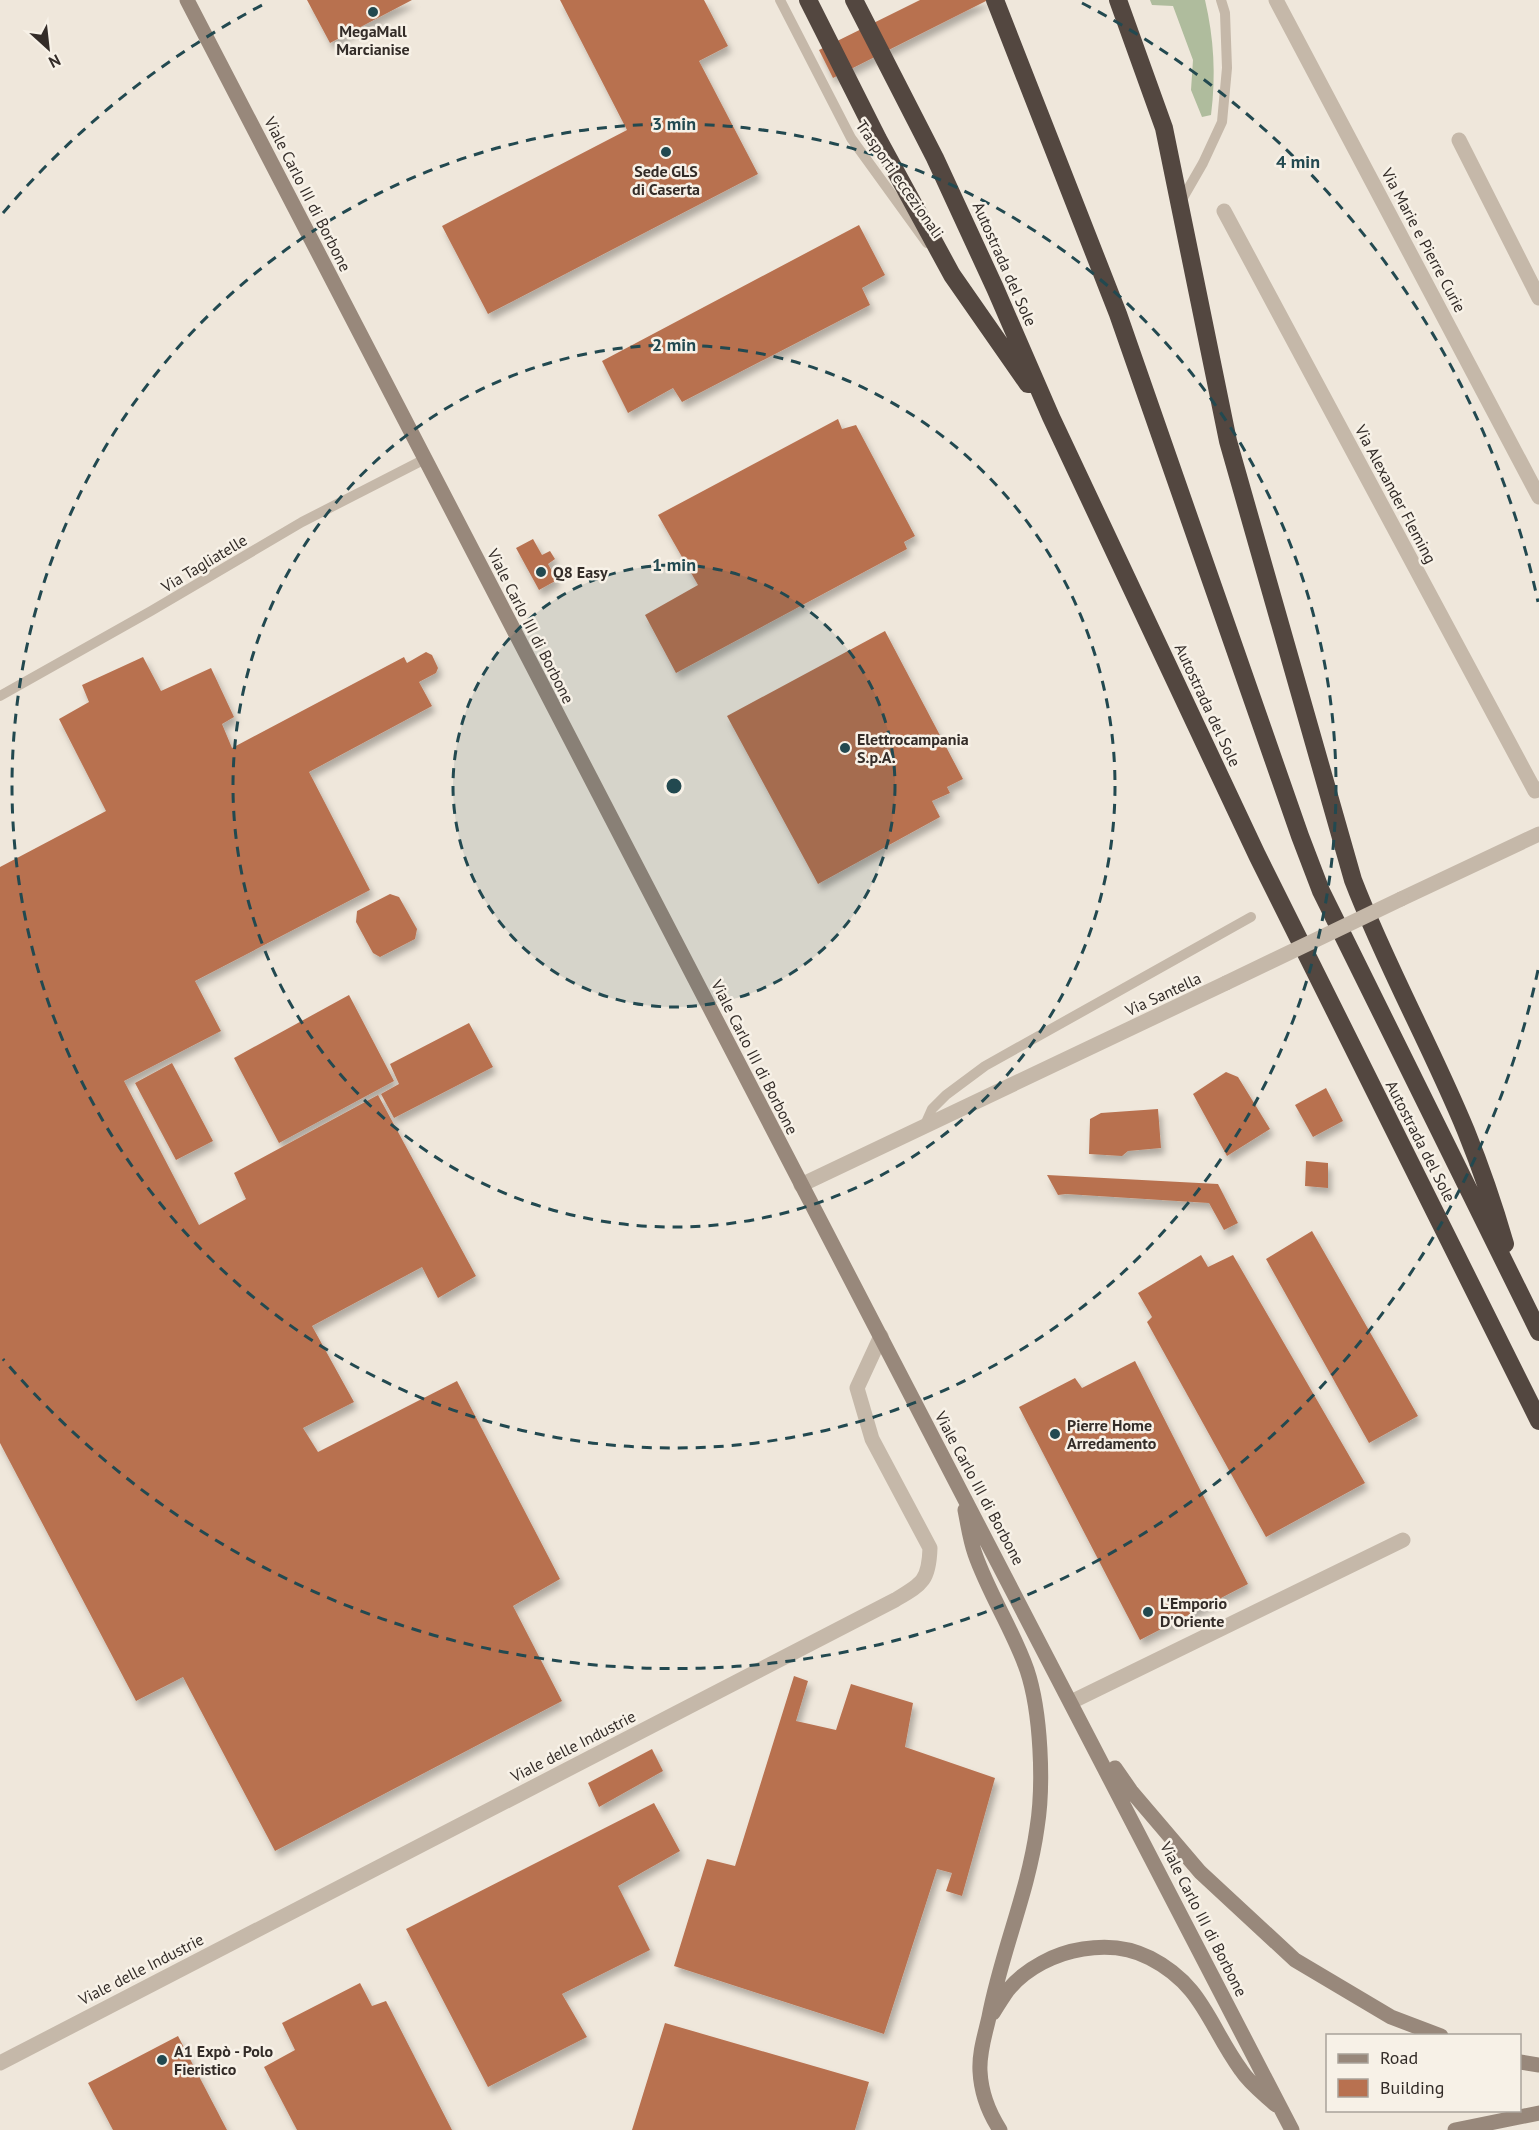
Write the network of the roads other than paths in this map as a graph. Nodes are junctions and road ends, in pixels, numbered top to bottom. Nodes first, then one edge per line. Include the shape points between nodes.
1 (187, 0) edge
2 (780, 0) edge
3 (808, 0) edge
4 (854, 0) edge
5 (995, 0) edge
6 (1118, 0) edge
7 (1221, 0) edge
8 (1276, 0) edge
9 (1459, 140) dead end
10 (1179, 203) junction
11 (1224, 211) dead end
12 (952, 275) junction
13 (1539, 298) edge
14 (1051, 417) junction
15 (425, 459) junction
16 (1539, 497) edge
17 (0, 696) edge
18 (1539, 789) edge
19 (1539, 834) edge
20 (1251, 917) dead end
21 (924, 1127) junction
22 (801, 1185) junction
23 (1521, 1294) junction
24 (1539, 1332) edge
25 (881, 1336) junction
26 (1539, 1421) edge
27 (960, 1490) junction
28 (1403, 1540) dead end
29 (1075, 1708) junction
30 (988, 2020) junction
31 (1436, 2034) edge
32 (1521, 2062) edge
33 (0, 2063) edge
34 (1539, 2065) edge
35 (1282, 2110) junction
36 (1539, 2113) edge
37 (1000, 2130) edge
38 (1292, 2130) edge
39 (1455, 2130) edge

1 - 15 main road, Viale Carlo III di Borbone
2 - 12 lane, Trasporti eccezionali via 851,138
3 - 12 highway
4 - 14 highway, Autostrada del Sole via 935,158
5 - 23 highway, Autostrada del Sole via 1118,314 1321,891
6 - 10 highway via 1164,128
7 - 10 lane via 1227,68 1222,122
8 - 16 street, Via Marie e Pierre Curie
9 - 13 street
10 - 23 highway via 1228,441 1353,880 1373,933 1466,1131
11 - 18 street, Via Alexander Fleming via 1535,791
12 - 14 highway
14 - 26 highway, Autostrada del Sole via 1257,855
15 - 17 lane, Via Tagliatelle via 302,522
15 - 22 main road, Viale Carlo III di Borbone
19 - 21 street, Via Santella, bridge
20 - 21 lane via 986,1066 946,1095 932,1109
21 - 22 street, Via Santella
22 - 25 main road, Viale Carlo III di Borbone
23 - 24 highway, Autostrada del Sole
25 - 27 main road, Viale Carlo III di Borbone
25 - 33 street, Viale delle Industrie via 857,1388 872,1439 930,1548 929,1568 918,1586
27 - 29 main road, Viale Carlo III di Borbone
27 - 30 main road via 974,1552 1028,1673 1038,1740 1038,1827
28 - 29 street
29 - 31 main road via 1131,1791 1200,1872 1295,1960 1391,2017
29 - 35 main road, Viale Carlo III di Borbone
30 - 35 main road via 1009,1989 1047,1961 1086,1948 1131,1949 1163,1964 1188,1984 1241,2071
30 - 37 main road via 980,2071 983,2093
32 - 34 main road
35 - 38 main road, Viale Carlo III di Borbone
36 - 39 main road

